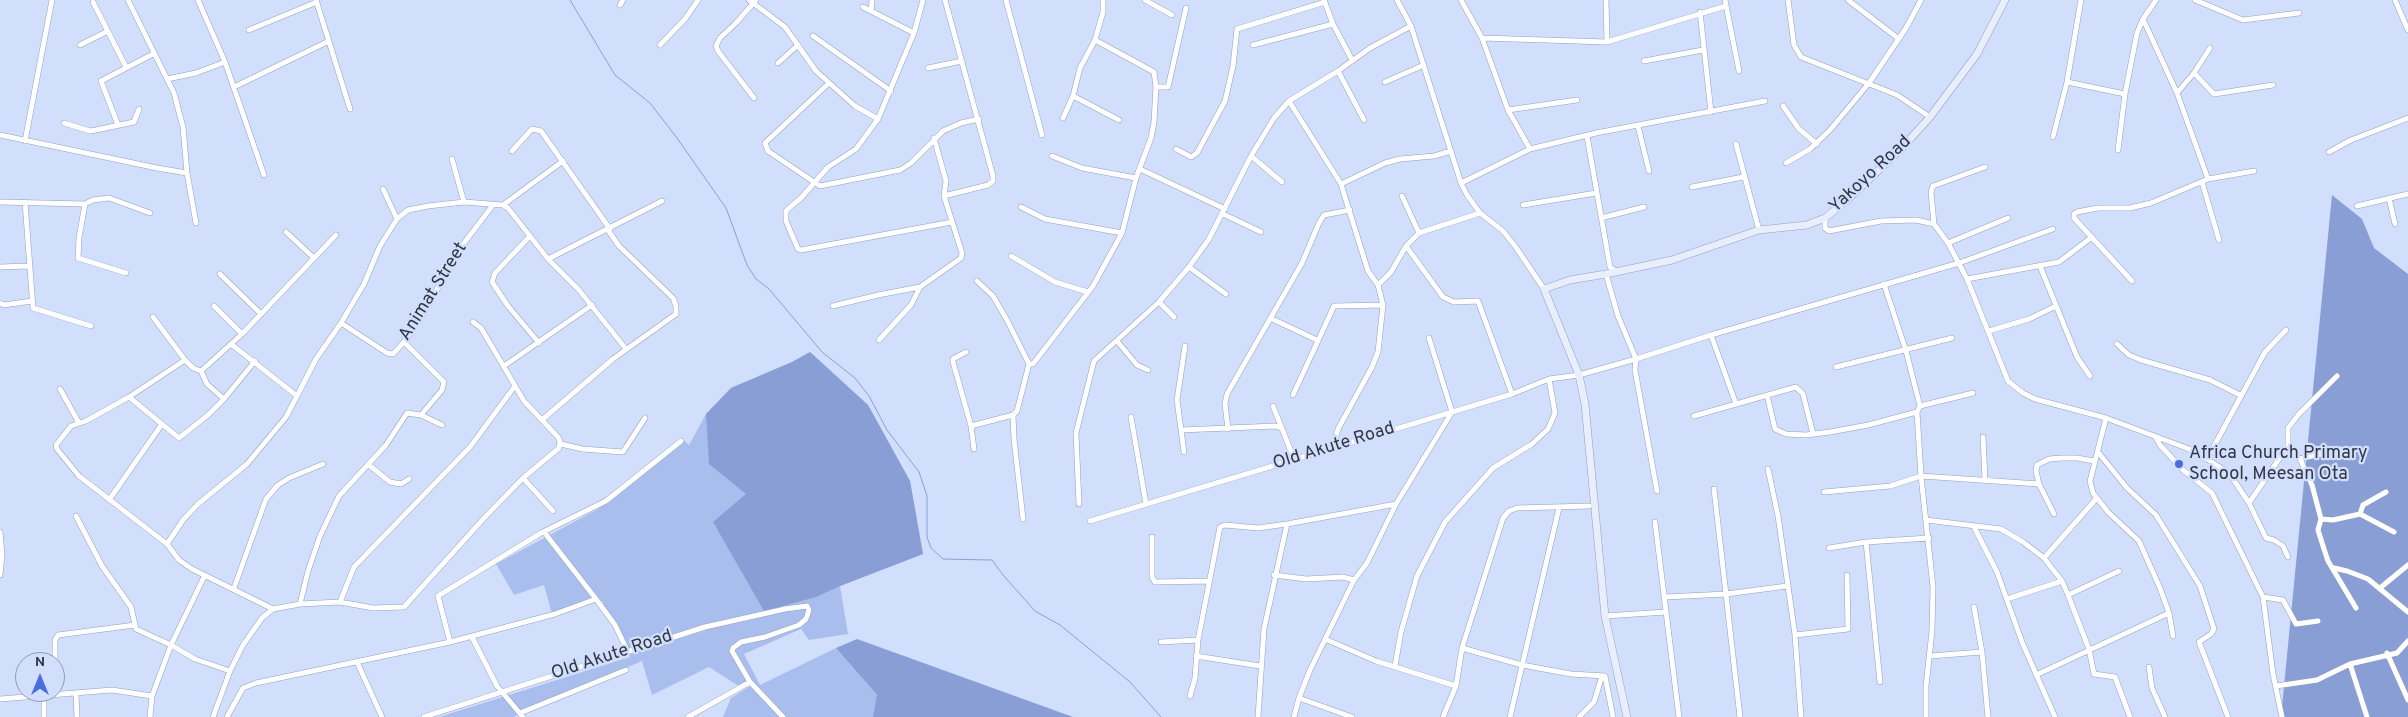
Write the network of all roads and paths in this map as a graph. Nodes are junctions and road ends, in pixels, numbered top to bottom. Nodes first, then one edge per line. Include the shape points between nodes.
1 (52, 0) edge
2 (128, 0) edge
3 (198, 0) edge
4 (623, 0) edge
5 (698, 0) edge
6 (872, 0) edge
7 (923, 0) edge
8 (945, 0) edge
9 (1006, 0) edge
10 (1103, 0) edge
11 (1145, 0) edge
12 (1397, 0) edge
13 (1461, 0) edge
14 (1606, 0) edge
15 (1788, 0) edge
16 (1848, 0) edge
17 (1922, 0) edge
18 (2005, 0) edge
19 (2081, 0) edge
20 (2156, 0) edge
21 (2195, 0) edge
22 (2395, 0) edge
23 (317, 1) edge
24 (752, 1) edge
25 (1325, 1) edge
26 (93, 2) dead end
27 (1726, 3) edge
28 (620, 6) dead end
29 (863, 7) dead end
30 (1186, 8) dead end
31 (871, 10) junction
32 (1700, 12) junction
33 (2299, 13) dead end
34 (1172, 15) dead end
35 (2142, 19) junction
36 (1333, 24) junction
37 (1411, 26) junction
38 (249, 30) dead end
39 (2408, 30) edge
40 (108, 31) junction
41 (914, 33) junction
42 (813, 36) dead end
43 (1482, 38) junction
44 (1899, 39) junction
45 (328, 40) junction
46 (1095, 40) junction
47 (1607, 42) junction
48 (80, 45) dead end
49 (660, 45) dead end
50 (798, 45) junction
51 (1253, 45) dead end
52 (2210, 48) dead end
53 (1703, 50) junction
54 (153, 54) junction
55 (1352, 60) junction
56 (962, 61) junction
57 (1644, 61) dead end
58 (225, 62) junction
59 (778, 63) dead end
60 (1424, 65) junction
61 (126, 68) junction
62 (928, 68) dead end
63 (1338, 71) junction
64 (1739, 71) dead end
65 (2194, 73) junction
66 (167, 79) junction
67 (1385, 82) dead end
68 (2067, 82) junction
69 (829, 83) junction
70 (1869, 83) junction
71 (2273, 85) dead end
72 (234, 87) junction
73 (1156, 87) junction
74 (891, 92) junction
75 (2177, 93) junction
76 (2125, 94) junction
77 (1073, 96) junction
78 (754, 98) dead end
79 (1289, 100) junction
80 (1577, 100) dead end
81 (1765, 101) dead end
82 (1783, 106) dead end
83 (139, 109) dead end
84 (350, 109) dead end
85 (1508, 110) junction
86 (1711, 112) junction
87 (1930, 117) junction
88 (1063, 118) dead end
89 (2408, 118) edge
90 (878, 119) junction
91 (979, 119) junction
92 (1119, 120) dead end
93 (1364, 120) dead end
94 (64, 123) dead end
95 (118, 125) junction
96 (1638, 126) junction
97 (0, 135) edge
98 (1042, 135) dead end
99 (1587, 136) junction
100 (2053, 137) dead end
101 (934, 138) junction
102 (26, 141) junction
103 (1736, 144) dead end
104 (1817, 144) junction
105 (1176, 149) dead end
106 (1530, 149) junction
107 (512, 150) dead end
108 (2118, 150) dead end
109 (1451, 151) junction
110 (2329, 152) dead end
111 (1052, 156) dead end
112 (1250, 156) junction
113 (452, 159) dead end
114 (564, 161) junction
115 (1786, 163) dead end
116 (1985, 167) dead end
117 (1140, 169) junction
118 (1650, 171) dead end
119 (2254, 171) dead end
120 (187, 172) junction
121 (264, 175) dead end
122 (1743, 177) junction
123 (1136, 178) junction
124 (2208, 180) junction
125 (815, 181) junction
126 (1282, 182) dead end
127 (1461, 182) junction
128 (2202, 182) junction
129 (1341, 184) junction
130 (1692, 187) dead end
131 (383, 189) dead end
132 (1596, 193) junction
133 (2408, 194) edge
134 (944, 196) junction
135 (1402, 196) dead end
136 (2389, 198) junction
137 (662, 201) dead end
138 (0, 202) edge
139 (25, 202) junction
140 (464, 202) junction
141 (85, 204) junction
142 (493, 205) junction
143 (503, 205) junction
144 (1523, 205) dead end
145 (1021, 206) dead end
146 (2357, 206) dead end
147 (1644, 207) dead end
148 (1350, 210) junction
149 (1224, 211) junction
150 (150, 213) dead end
151 (1480, 213) junction
152 (1600, 218) junction
153 (1825, 218) junction
154 (2008, 218) dead end
155 (397, 219) junction
156 (952, 222) junction
157 (196, 223) dead end
158 (1934, 224) junction
159 (2395, 224) dead end
160 (2054, 229) dead end
161 (609, 230) junction
162 (1759, 230) junction
163 (286, 232) dead end
164 (1261, 232) dead end
165 (1418, 233) junction
166 (1122, 234) junction
167 (336, 235) dead end
168 (530, 236) junction
169 (2092, 237) junction
170 (2220, 240) dead end
171 (1948, 243) junction
172 (1406, 246) junction
173 (1011, 256) dead end
174 (314, 258) junction
175 (548, 259) junction
176 (1959, 263) junction
177 (29, 266) junction
178 (2040, 266) junction
179 (0, 267) edge
180 (1189, 267) junction
181 (1618, 272) junction
182 (126, 273) dead end
183 (220, 274) dead end
184 (1606, 274) junction
185 (1967, 279) junction
186 (977, 281) dead end
187 (2132, 281) dead end
188 (1884, 284) junction
189 (1378, 285) junction
190 (920, 287) junction
191 (1544, 289) junction
192 (1088, 292) junction
193 (1226, 294) dead end
194 (32, 301) junction
195 (1158, 302) junction
196 (0, 303) edge
197 (592, 305) junction
198 (1383, 305) junction
199 (214, 306) dead end
200 (833, 306) dead end
201 (2056, 306) junction
202 (260, 313) junction
203 (153, 317) dead end
204 (1174, 317) dead end
205 (1270, 318) junction
206 (341, 322) junction
207 (473, 322) dead end
208 (91, 326) dead end
209 (2286, 330) dead end
210 (1989, 331) junction
211 (242, 334) junction
212 (1711, 335) junction
213 (1429, 338) dead end
214 (1952, 338) dead end
215 (879, 340) dead end
216 (1317, 340) junction
217 (1117, 341) junction
218 (404, 342) junction
219 (539, 343) junction
220 (231, 344) junction
221 (2117, 344) dead end
222 (1186, 346) dead end
223 (626, 349) junction
224 (1906, 351) junction
225 (966, 352) dead end
226 (1636, 359) junction
227 (186, 360) junction
228 (255, 361) junction
229 (1029, 364) junction
230 (504, 366) junction
231 (1836, 367) dead end
232 (1148, 370) dead end
233 (202, 371) junction
234 (1578, 375) junction
235 (2090, 376) dead end
236 (2337, 376) dead end
237 (1549, 379) junction
238 (515, 386) junction
239 (60, 389) dead end
240 (1973, 393) dead end
241 (1512, 394) junction
242 (1293, 395) dead end
243 (1767, 395) junction
244 (2240, 395) junction
245 (297, 396) junction
246 (129, 397) junction
247 (224, 399) junction
248 (1736, 404) junction
249 (1273, 406) dead end
250 (1918, 409) junction
251 (1452, 412) junction
252 (421, 415) junction
253 (1013, 415) junction
254 (1694, 416) dead end
255 (1131, 417) dead end
256 (645, 418) dead end
257 (2106, 418) junction
258 (543, 419) junction
259 (78, 423) junction
260 (162, 424) junction
261 (442, 425) dead end
262 (971, 426) junction
263 (1281, 428) junction
264 (1228, 429) junction
265 (1181, 430) junction
266 (1813, 434) junction
267 (2155, 436) junction
268 (1984, 437) dead end
269 (681, 441) dead end
270 (561, 444) junction
271 (1333, 447) junction
272 (2288, 448) junction
273 (974, 449) dead end
274 (2340, 449) dead end
275 (1184, 452) dead end
276 (2098, 452) junction
277 (2207, 458) junction
278 (1294, 459) junction
279 (2300, 459) junction
280 (2094, 461) junction
281 (324, 464) dead end
282 (369, 465) junction
283 (1768, 469) dead end
284 (1921, 476) junction
285 (523, 478) junction
286 (409, 480) dead end
287 (1985, 480) junction
288 (2039, 484) junction
289 (1714, 489) dead end
290 (1657, 491) dead end
291 (1824, 492) dead end
292 (2386, 492) dead end
293 (2096, 499) junction
294 (109, 500) junction
295 (2249, 503) junction
296 (1079, 504) dead end
297 (1146, 504) junction
298 (1396, 504) junction
299 (1589, 506) dead end
300 (1559, 508) junction
301 (553, 511) dead end
302 (2054, 514) dead end
303 (2360, 514) junction
304 (76, 516) dead end
305 (1024, 519) dead end
306 (2321, 519) junction
307 (1926, 520) junction
308 (1090, 521) dead end
309 (1654, 522) dead end
310 (1287, 524) junction
311 (1974, 527) junction
312 (0, 532) edge
313 (544, 532) junction
314 (2394, 532) dead end
315 (1152, 537) dead end
316 (1929, 538) junction
317 (1866, 542) junction
318 (167, 544) junction
319 (1829, 548) dead end
320 (2288, 557) dead end
321 (2044, 558) junction
322 (2408, 565) edge
323 (2334, 568) junction
324 (2119, 571) dead end
325 (0, 575) edge
326 (205, 575) junction
327 (1274, 575) junction
328 (1847, 576) dead end
329 (1354, 580) junction
330 (1210, 581) junction
331 (2062, 581) junction
332 (1787, 586) junction
333 (234, 588) junction
334 (2380, 588) junction
335 (1726, 594) junction
336 (2068, 595) junction
337 (1664, 597) junction
338 (2263, 597) junction
339 (596, 599) junction
340 (2007, 599) junction
341 (340, 602) junction
342 (300, 604) junction
343 (1974, 607) dead end
344 (2356, 608) dead end
345 (273, 610) junction
346 (1666, 612) junction
347 (2408, 612) edge
348 (2169, 613) junction
349 (1605, 616) junction
350 (2318, 621) dead end
351 (135, 625) junction
352 (1795, 635) junction
353 (2173, 636) dead end
354 (472, 637) junction
355 (1325, 639) junction
356 (1198, 640) junction
357 (2408, 641) edge
358 (450, 642) junction
359 (1161, 642) dead end
360 (171, 645) junction
361 (1462, 648) junction
362 (2089, 649) junction
363 (55, 652) edge
364 (628, 652) junction
365 (1982, 652) junction
366 (2387, 654) junction
367 (1196, 656) junction
368 (1930, 656) junction
369 (357, 662) junction
370 (2350, 664) junction
371 (1522, 665) junction
372 (1260, 666) junction
373 (1395, 666) junction
374 (2149, 667) dead end
375 (626, 670) dead end
376 (230, 671) junction
377 (2036, 675) junction
378 (1602, 676) junction
379 (750, 682) junction
380 (1880, 682) dead end
381 (1456, 686) junction
382 (2276, 686) junction
383 (502, 692) junction
384 (65, 694) edge
385 (76, 694) junction
386 (152, 696) junction
387 (1190, 696) dead end
388 (15, 698) edge
389 (1299, 698) junction
390 (0, 699) edge
391 (2408, 700) edge
392 (44, 702) edge
393 (522, 715) edge
394 (781, 716) edge
395 (44, 717) edge
396 (77, 717) edge
397 (150, 717) edge
398 (214, 717) edge
399 (226, 717) edge
400 (382, 717) edge
401 (424, 717) edge
402 (688, 717) edge
403 (1258, 717) edge
404 (1294, 717) edge
405 (1352, 717) edge
406 (1442, 717) edge
407 (1510, 717) edge
408 (1579, 717) edge
409 (1613, 717) edge
410 (1627, 717) edge
411 (1679, 717) edge
412 (1740, 717) edge
413 (1801, 717) edge
414 (1926, 717) edge
415 (1988, 717) edge
416 (2055, 717) edge
417 (2130, 717) edge
418 (2165, 717) edge
419 (2228, 717) edge
420 (2282, 717) edge
421 (2367, 717) edge

1 - 102 street
2 - 54 street
3 - 58 street
4 - 28 street
5 - 49 street
6 - 31 street
7 - 41 street
8 - 56 street
9 - 98 street
10 - 46 street
11 - 34 street
12 - 37 street
13 - 43 street
14 - 47 street
15 - 70 street via 1794,46 1800,57
16 - 44 street
17 - 44 street
18 - 87 main road, Yakoyo Road via 1977,54
19 - 68 street
20 - 35 street
21 - 33 street via 2243,20
22 - 39 street
23 - 38 street
23 - 45 street
24 - 50 street via 785,27
24 - 78 street via 716,46
25 - 36 street
25 - 105 street via 1237,30 1225,100 1195,155 1190,157
26 - 40 street
27 - 32 street
27 - 64 street
29 - 31 street
30 - 73 street via 1168,87
31 - 41 street
32 - 47 street
32 - 53 street
35 - 75 street
35 - 76 street
36 - 51 street
36 - 55 street
37 - 55 street
37 - 60 street
40 - 48 street
40 - 61 street
41 - 74 street
42 - 74 street
43 - 47 street
43 - 85 street
44 - 70 street
45 - 72 street
45 - 84 street
46 - 73 street via 1154,72
46 - 77 street via 1080,68
50 - 59 street
50 - 69 street via 805,59
52 - 65 street
53 - 57 street
53 - 86 street
54 - 61 street
54 - 66 street
55 - 63 street
56 - 62 street
56 - 91 street
58 - 66 street
58 - 72 street
60 - 67 street
60 - 109 street
61 - 95 street via 101,81
63 - 79 street
63 - 93 street
65 - 71 street via 2214,94
65 - 75 street
66 - 120 street via 183,127
68 - 76 street
68 - 100 street
69 - 90 street via 855,106
69 - 125 street via 765,143 768,151
70 - 87 street via 1897,95
70 - 104 street
72 - 121 street
73 - 117 street via 1154,122
74 - 90 street
75 - 124 street
76 - 108 street
77 - 88 street
77 - 92 street
79 - 112 street
79 - 129 street
80 - 85 street
81 - 86 street
82 - 104 street via 1800,129
83 - 95 street via 134,122
85 - 106 street
86 - 96 street
87 - 153 main road, Yakoyo Road via 1902,148
89 - 110 street
90 - 125 street via 856,149 828,167
91 - 101 street via 949,127
91 - 134 street via 993,181
94 - 95 street via 90,131
96 - 99 street
96 - 118 street
97 - 102 street
99 - 106 street
99 - 132 street
101 - 125 street via 911,164 900,170 824,186
101 - 134 street via 946,181
102 - 120 street
103 - 122 street
104 - 115 street
106 - 127 street
107 - 114 street via 536,128
109 - 127 street
109 - 129 street via 1385,163
111 - 123 street via 1082,168
112 - 126 street
112 - 149 street
113 - 140 street
114 - 143 street
114 - 161 street
116 - 158 street via 1933,186
117 - 123 street
117 - 149 street
119 - 124 street
120 - 157 street
122 - 130 street
122 - 162 street
123 - 166 street
124 - 128 street
125 - 156 street via 786,212 786,221 801,250
127 - 151 street
128 - 169 street via 2130,208 2098,208 2074,214
128 - 170 street
129 - 148 street
131 - 155 street
132 - 144 street
132 - 152 street
133 - 136 street
134 - 156 street
135 - 165 street
136 - 146 street
136 - 159 street
137 - 161 street
138 - 139 street
139 - 141 street
139 - 177 street
140 - 142 street
140 - 155 street via 408,210
141 - 150 street via 109,198
141 - 182 street via 78,238 78,258
142 - 143 street
142 - 218 street, Animat Street via 461,247
143 - 168 street
145 - 166 street via 1045,219
147 - 152 street
148 - 189 street via 1368,271
148 - 205 street via 1324,215 1302,263
149 - 164 street
149 - 180 street
151 - 165 street
151 - 191 street via 1503,232
152 - 181 street via 1610,267
153 - 158 street via 1825,228 1829,231 1881,221 1916,220
153 - 162 main road, Yakoyo Road via 1807,225
154 - 171 street
155 - 206 street
156 - 190 street via 961,258
158 - 171 street
160 - 176 street, Old Akute Road
161 - 175 street
161 - 223 street via 619,246 673,298 676,306 676,314
162 - 181 main road, Yakoyo Road via 1672,260
163 - 174 street
165 - 172 street
166 - 192 street
167 - 174 street
168 - 175 street
168 - 219 street via 495,273 492,282
169 - 178 street via 2059,262
169 - 187 street
171 - 176 street
172 - 189 street via 1391,272
172 - 241 street via 1442,297 1454,302 1478,301
173 - 192 street via 1055,282
174 - 202 street
175 - 197 street
176 - 185 street
176 - 188 street, Old Akute Road
177 - 179 street
177 - 194 street
178 - 185 street
178 - 201 street
180 - 193 street
180 - 195 street
181 - 184 main road, Yakoyo Road
183 - 202 street
184 - 191 main road, Yakoyo Road via 1570,280
184 - 226 street via 1618,316
185 - 210 street
186 - 229 street via 993,296
188 - 212 street, Old Akute Road
188 - 224 street
189 - 198 street
190 - 200 street
190 - 215 street via 911,305
191 - 234 main road
192 - 229 street via 1033,364
194 - 196 street
194 - 208 street via 33,308 37,310
195 - 204 street
195 - 217 street
197 - 219 street
197 - 223 street
198 - 216 street via 1334,306
198 - 271 street via 1378,352 1338,429
199 - 211 street
201 - 210 street via 2029,319
201 - 235 street via 2077,357
202 - 211 street
203 - 227 street
205 - 216 street
205 - 264 street via 1227,394
206 - 218 street, Animat Street via 390,355
206 - 245 street via 316,358
207 - 230 street via 481,328
209 - 244 street via 2265,352
210 - 257 street via 2008,380 2023,393
211 - 220 street
212 - 226 street, Old Akute Road
212 - 248 street
213 - 251 street
214 - 224 street
216 - 242 street
217 - 232 street via 1138,365
217 - 296 street via 1091,366 1077,421
218 - 252 street via 444,382 442,390
219 - 230 street
220 - 228 street
220 - 233 street
221 - 244 street via 2141,360 2210,380
222 - 265 street via 1177,400
223 - 258 street
224 - 231 street
224 - 250 street
225 - 262 street via 953,362
226 - 234 street, Old Akute Road
226 - 290 street via 1635,370
227 - 233 street
227 - 246 street
228 - 245 street
228 - 247 street
229 - 253 street
230 - 238 street
233 - 247 street via 207,384
234 - 237 street, Old Akute Road
234 - 349 main road via 1585,404
236 - 272 street via 2288,428
237 - 241 street, Old Akute Road
237 - 373 street via 1555,413 1548,429 1532,444 1493,468 1445,522 1418,576 1401,632
238 - 258 street via 524,401
238 - 341 street via 470,447 354,567
239 - 259 street
240 - 250 street
241 - 251 street, Old Akute Road
243 - 248 street
243 - 266 street via 1775,429 1786,434
243 - 266 street via 1799,388
244 - 277 street
245 - 318 street via 286,417 247,464 198,504
246 - 259 street
246 - 260 street
247 - 260 street via 181,437
248 - 254 street
249 - 263 street
250 - 266 street via 1868,426
250 - 284 street
251 - 271 street, Old Akute Road
251 - 298 street
252 - 261 street
252 - 282 street via 410,412 404,415
253 - 262 street
253 - 305 street
255 - 297 street
256 - 270 street via 623,452
257 - 267 street
257 - 276 street
258 - 270 street
259 - 294 street via 59,440 57,449 79,476
260 - 294 street
262 - 273 street
263 - 264 street
263 - 278 street
264 - 265 street
265 - 275 street
267 - 277 street
267 - 338 street via 2183,470 2212,493
268 - 287 street
269 - 313 street via 606,501
270 - 285 street
271 - 278 street, Old Akute Road
272 - 279 street
272 - 295 street
274 - 279 street
276 - 280 street
276 - 419 street via 2127,488 2156,515 2200,586 2214,629 2199,642
277 - 295 street via 2229,474
278 - 297 street, Old Akute Road
279 - 306 street via 2312,485
280 - 288 street via 2049,459 2037,465
280 - 293 street via 2090,481
281 - 333 street via 289,478 271,492 262,508
282 - 286 street via 390,482 401,484
282 - 342 street via 339,496 320,536
283 - 332 street
284 - 287 street
284 - 291 street via 1890,486
284 - 307 street
285 - 301 street
285 - 341 street via 445,560 408,605 398,609
287 - 288 street
288 - 302 street
289 - 335 street
292 - 303 street via 2363,505
293 - 321 street
293 - 348 street via 2139,541
294 - 318 street
295 - 320 street via 2266,538 2282,546
297 - 308 street, Old Akute Road
298 - 310 street
298 - 329 street via 1367,563
299 - 300 street
300 - 361 street via 1517,508 1508,511 1503,518
300 - 371 street
303 - 306 street via 2333,520
303 - 314 street
304 - 351 street via 102,566 131,607
306 - 323 street via 2318,530 2328,561
307 - 311 street
307 - 316 street
309 - 337 street
310 - 327 street
310 - 330 street via 1258,528 1220,527
311 - 321 street via 2001,529
311 - 340 street
312 - 325 street
313 - 339 street
313 - 358 street via 438,596
315 - 330 street via 1152,577 1155,582
316 - 317 street
316 - 368 street via 1932,587
317 - 319 street
317 - 380 street
318 - 326 street via 178,560
321 - 331 street
322 - 334 street
323 - 334 street via 2368,579
323 - 344 street
324 - 336 street
326 - 333 street
326 - 360 street
327 - 329 street
327 - 372 street
328 - 352 street via 1848,629
329 - 355 street
330 - 356 street
331 - 336 street
331 - 340 street
332 - 335 street
332 - 352 street
333 - 345 street
334 - 347 street
335 - 337 street
335 - 412 street
336 - 362 street
337 - 346 street
338 - 350 street via 2284,600 2298,625
338 - 382 street
339 - 354 street
339 - 364 street via 615,624
340 - 377 street
341 - 342 street
342 - 345 street
343 - 365 street
345 - 376 street via 251,631
346 - 349 street
346 - 411 street
348 - 353 street
348 - 362 street
349 - 410 main road
351 - 360 street via 138,631
351 - 363 street via 58,635
352 - 413 street
354 - 358 street
354 - 383 street
355 - 373 street
355 - 389 street
356 - 359 street
356 - 367 street
357 - 366 street via 2397,652
358 - 369 street
360 - 376 street via 195,659
360 - 386 street
361 - 371 street
361 - 381 street
362 - 377 street
362 - 417 street via 2094,674 2115,677
364 - 379 street, Old Akute Road via 705,627 806,606 809,610 806,619 799,625 741,642 733,648 733,655
364 - 383 street, Old Akute Road
365 - 368 street
365 - 415 street
366 - 370 street
366 - 391 street
367 - 372 street
367 - 387 street via 1196,678
368 - 414 street
369 - 399 street via 275,678 243,688
369 - 400 street
370 - 382 street via 2310,682
370 - 421 street
371 - 378 street
371 - 407 street
372 - 403 street
373 - 381 street
374 - 418 street via 2152,688
375 - 393 street
376 - 398 street
377 - 416 street
378 - 408 street via 1594,702
378 - 409 street via 1606,677
379 - 394 street
379 - 402 street
381 - 406 street
382 - 420 street
383 - 393 street
383 - 401 street, Old Akute Road
384 - 385 street
385 - 386 street via 124,691
385 - 396 street
386 - 397 street
388 - 390 street
389 - 404 street
389 - 405 street
392 - 395 street

